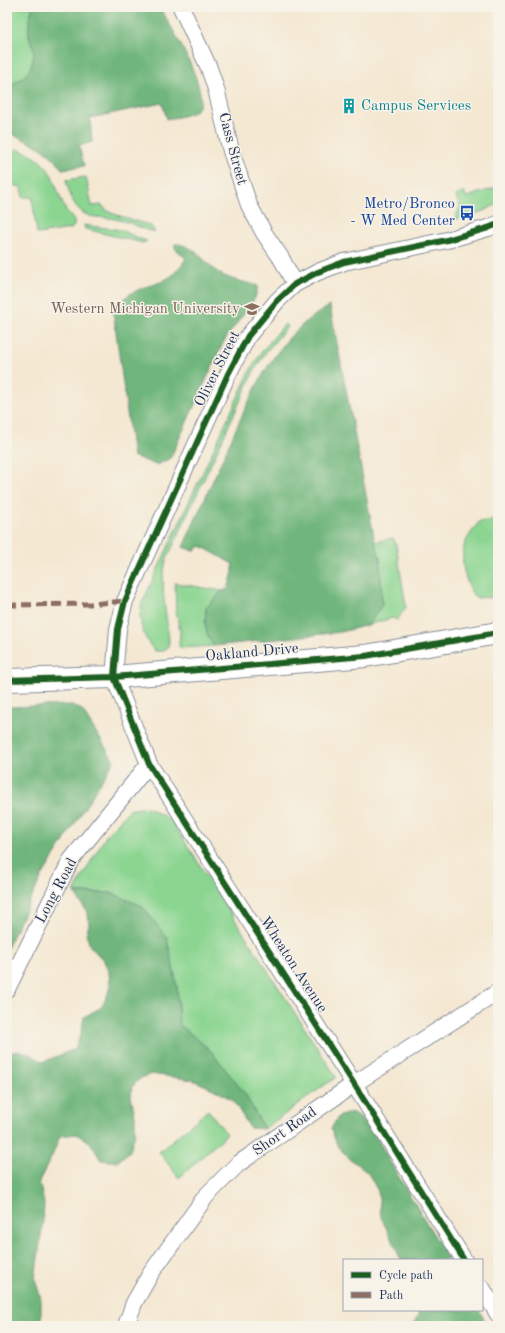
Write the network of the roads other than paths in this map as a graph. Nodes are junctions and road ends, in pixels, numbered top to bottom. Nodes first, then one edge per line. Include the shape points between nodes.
1 (180, 7) edge
2 (498, 224) edge
3 (295, 284) junction
4 (498, 633) edge
5 (114, 677) junction
6 (7, 680) edge
7 (149, 764) junction
8 (7, 989) edge
9 (498, 992) edge
10 (354, 1084) junction
11 (463, 1259) edge
12 (483, 1290) edge
13 (498, 1314) edge
14 (126, 1326) edge

1 - 3 street, Cass Street via 216,89 231,151 249,205
2 - 3 street, Oliver Street via 447,240 344,262
3 - 5 street, Oliver Street via 248,336 228,374 125,601 118,629
4 - 5 main road, Oakland Drive via 365,656
5 - 6 main road, Oakland Drive
5 - 7 street, Wheaton Avenue
7 - 8 street, Long Road via 71,860
7 - 10 street, Wheaton Avenue
9 - 10 street, Short Road
10 - 11 street, Wheaton Avenue
10 - 14 street, Short Road via 238,1164 206,1196 151,1273 134,1303
12 - 13 street

